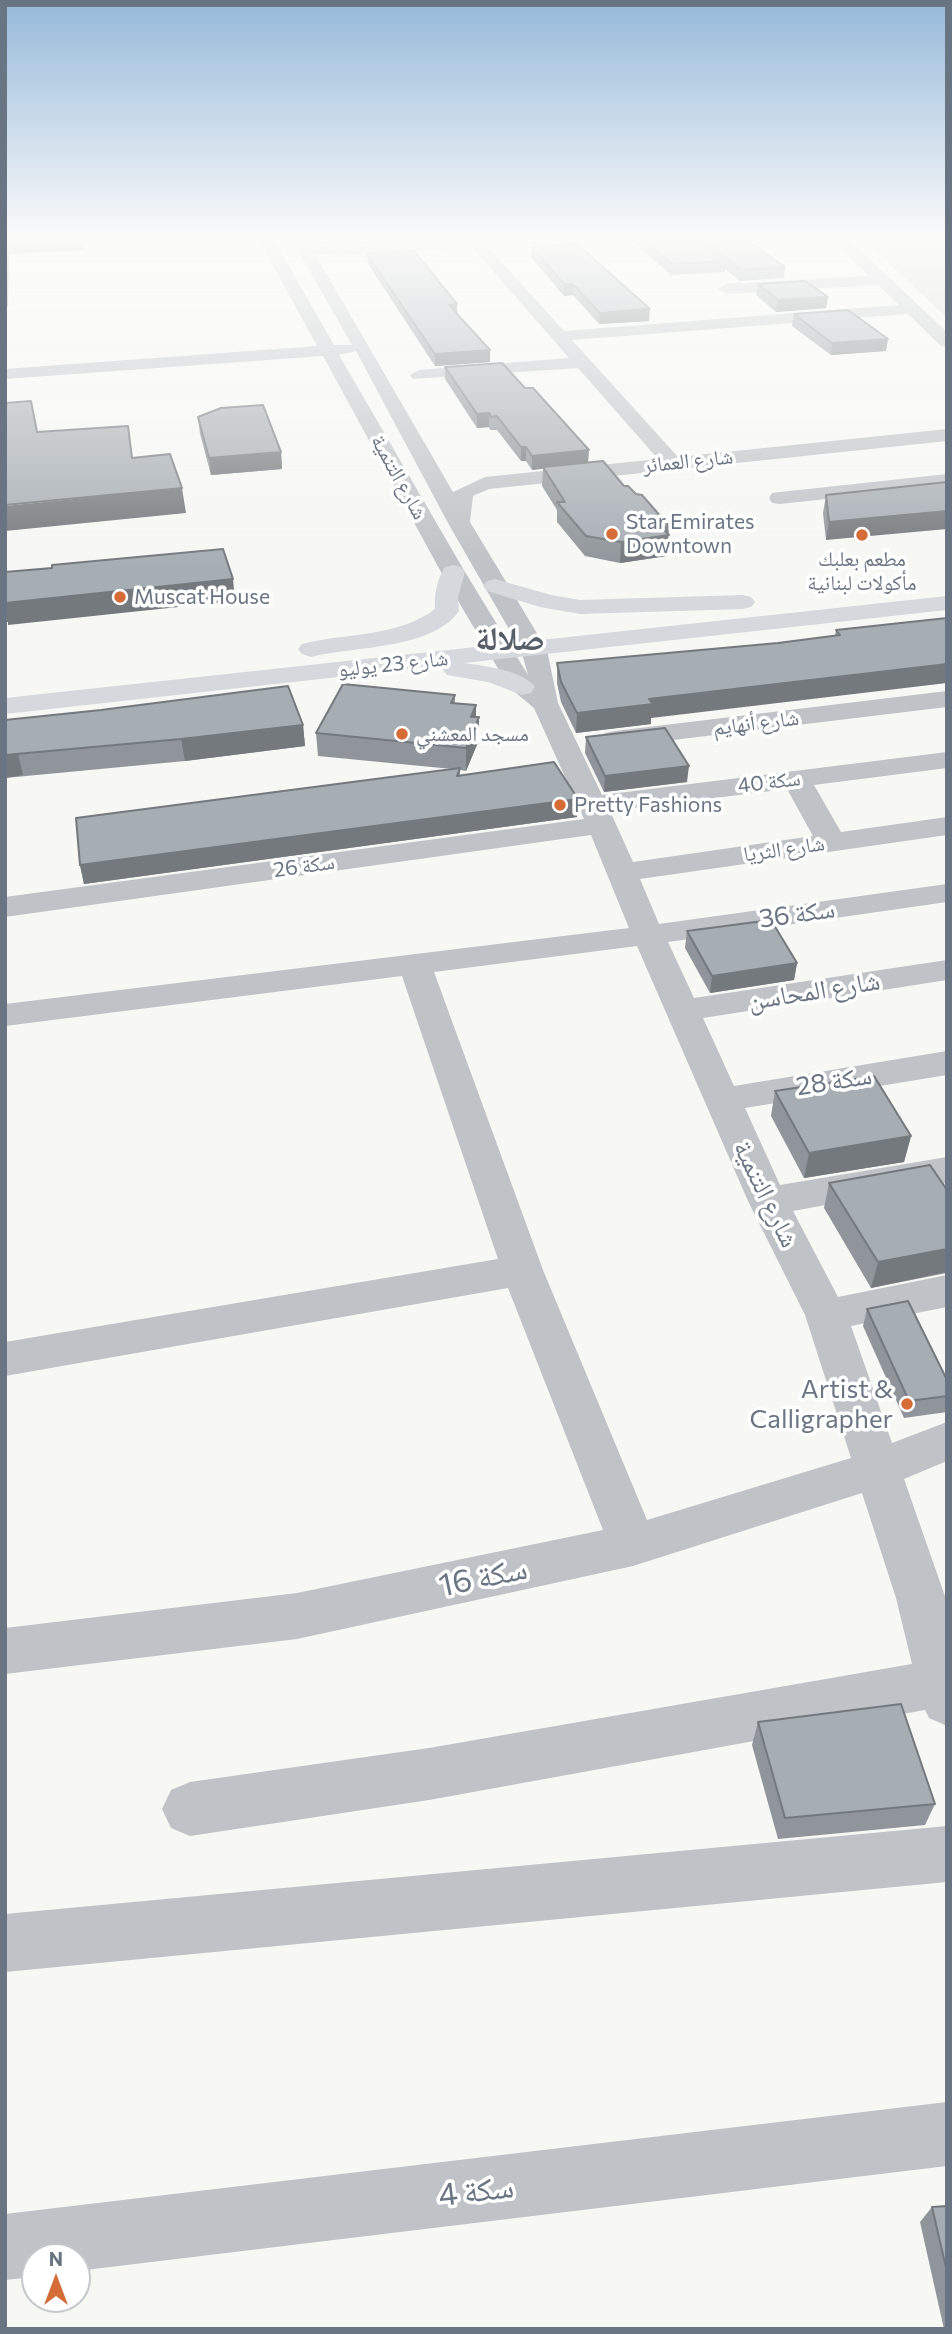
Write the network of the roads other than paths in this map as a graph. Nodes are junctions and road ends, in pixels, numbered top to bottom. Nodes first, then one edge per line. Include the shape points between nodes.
1 (248, 349) edge
2 (271, 349) edge
3 (327, 349) edge
4 (363, 349) edge
5 (572, 349) edge
6 (243, 351) junction
7 (584, 362) junction
8 (5, 364) edge
9 (5, 374) edge
10 (419, 375) dead end
11 (352, 392) junction
12 (947, 435) edge
13 (852, 445) junction
14 (673, 463) junction
15 (947, 480) edge
16 (895, 486) junction
17 (780, 498) dead end
18 (459, 523) junction
19 (453, 572) junction
20 (495, 586) junction
21 (769, 599) dead end
22 (743, 602) junction
23 (860, 613) junction
24 (945, 614) edge
25 (914, 630) junction
26 (527, 639) junction
27 (706, 641) junction
28 (497, 642) junction
29 (311, 649) junction
30 (228, 657) dead end
31 (325, 672) junction
32 (536, 689) junction
33 (947, 699) edge
34 (5, 706) edge
35 (564, 745) junction
36 (947, 760) edge
37 (796, 779) junction
38 (596, 815) junction
39 (947, 826) edge
40 (831, 842) junction
41 (621, 873) junction
42 (947, 893) edge
43 (5, 907) edge
44 (648, 935) junction
45 (415, 964) junction
46 (947, 971) edge
47 (682, 1011) junction
48 (5, 1015) edge
49 (947, 1063) edge
50 (721, 1100) junction
51 (947, 1170) edge
52 (768, 1201) junction
53 (522, 1270) junction
54 (947, 1291) edge
55 (826, 1315) junction
56 (5, 1359) edge
57 (947, 1441) edge
58 (878, 1469) junction
59 (633, 1545) junction
60 (934, 1596) edge
61 (5, 1651) edge
62 (945, 1692) edge
63 (190, 1808) dead end
64 (947, 1854) edge
65 (5, 1943) edge
66 (947, 2134) edge
67 (5, 2248) edge

1 - 6 street
2 - 6 street
3 - 11 street, شارع التنمية
4 - 18 street, شارع التنمية
5 - 7 street
6 - 8 street
6 - 9 street
6 - 11 street via 303,362
7 - 10 street
7 - 14 street
11 - 19 street, شارع التنمية
12 - 13 street, شارع العمائر
13 - 14 street, شارع العمائر
13 - 16 street
14 - 18 street, شارع العمائر via 485,483 463,493
15 - 16 street
16 - 17 street
18 - 20 street, شارع التنمية
19 - 28 street, شارع التنمية
19 - 29 main road via 447,611 433,621 402,633
20 - 22 main road via 580,607
20 - 26 street, شارع التنمية
21 - 22 main road, شارع 23 يوليو
22 - 26 main road, شارع 23 يوليو
23 - 24 main road, شارع 23 يوليو
23 - 25 main road via 901,618
23 - 27 main road, شارع 23 يوليو
24 - 25 street
25 - 27 street
26 - 27 main road, شارع 23 يوليو
26 - 28 main road, شارع 23 يوليو
26 - 32 street, شارع التنمية
27 - 32 main road via 609,648 568,658 555,663
28 - 29 main road, شارع 23 يوليو
28 - 31 main road, شارع 23 يوليو
28 - 32 street, شارع التنمية
29 - 30 main road, شارع 23 يوليو
31 - 32 main road via 465,670
31 - 34 main road, شارع 23 يوليو
32 - 35 street, شارع التنمية
33 - 35 street, شارع أنهايم
35 - 38 street, شارع التنمية
36 - 37 street, سكة 40
37 - 38 street, سكة 40
37 - 40 street
38 - 41 street, شارع التنمية
38 - 43 street, سكة 26
39 - 40 street, شارع الثريا
40 - 41 street, شارع الثريا
41 - 44 street, شارع التنمية
42 - 44 street, سكة 36
44 - 45 street, سكة 36
44 - 47 street, شارع التنمية
45 - 48 street, سكة 36
45 - 53 street
46 - 47 street, شارع المحاسن
47 - 50 street, شارع التنمية
49 - 50 street, سكة 28
50 - 52 street, شارع التنمية
51 - 52 street
52 - 55 street, شارع التنمية
53 - 56 street
53 - 59 street
54 - 55 street
55 - 58 street, شارع التنمية
57 - 58 street, سكة 16
58 - 59 street, سكة 16
58 - 60 street, شارع التنمية
59 - 61 street, سكة 16 via 297,1616
60 - 62 street, شارع التنمية
62 - 63 street
64 - 65 street
66 - 67 street, سكة 4

